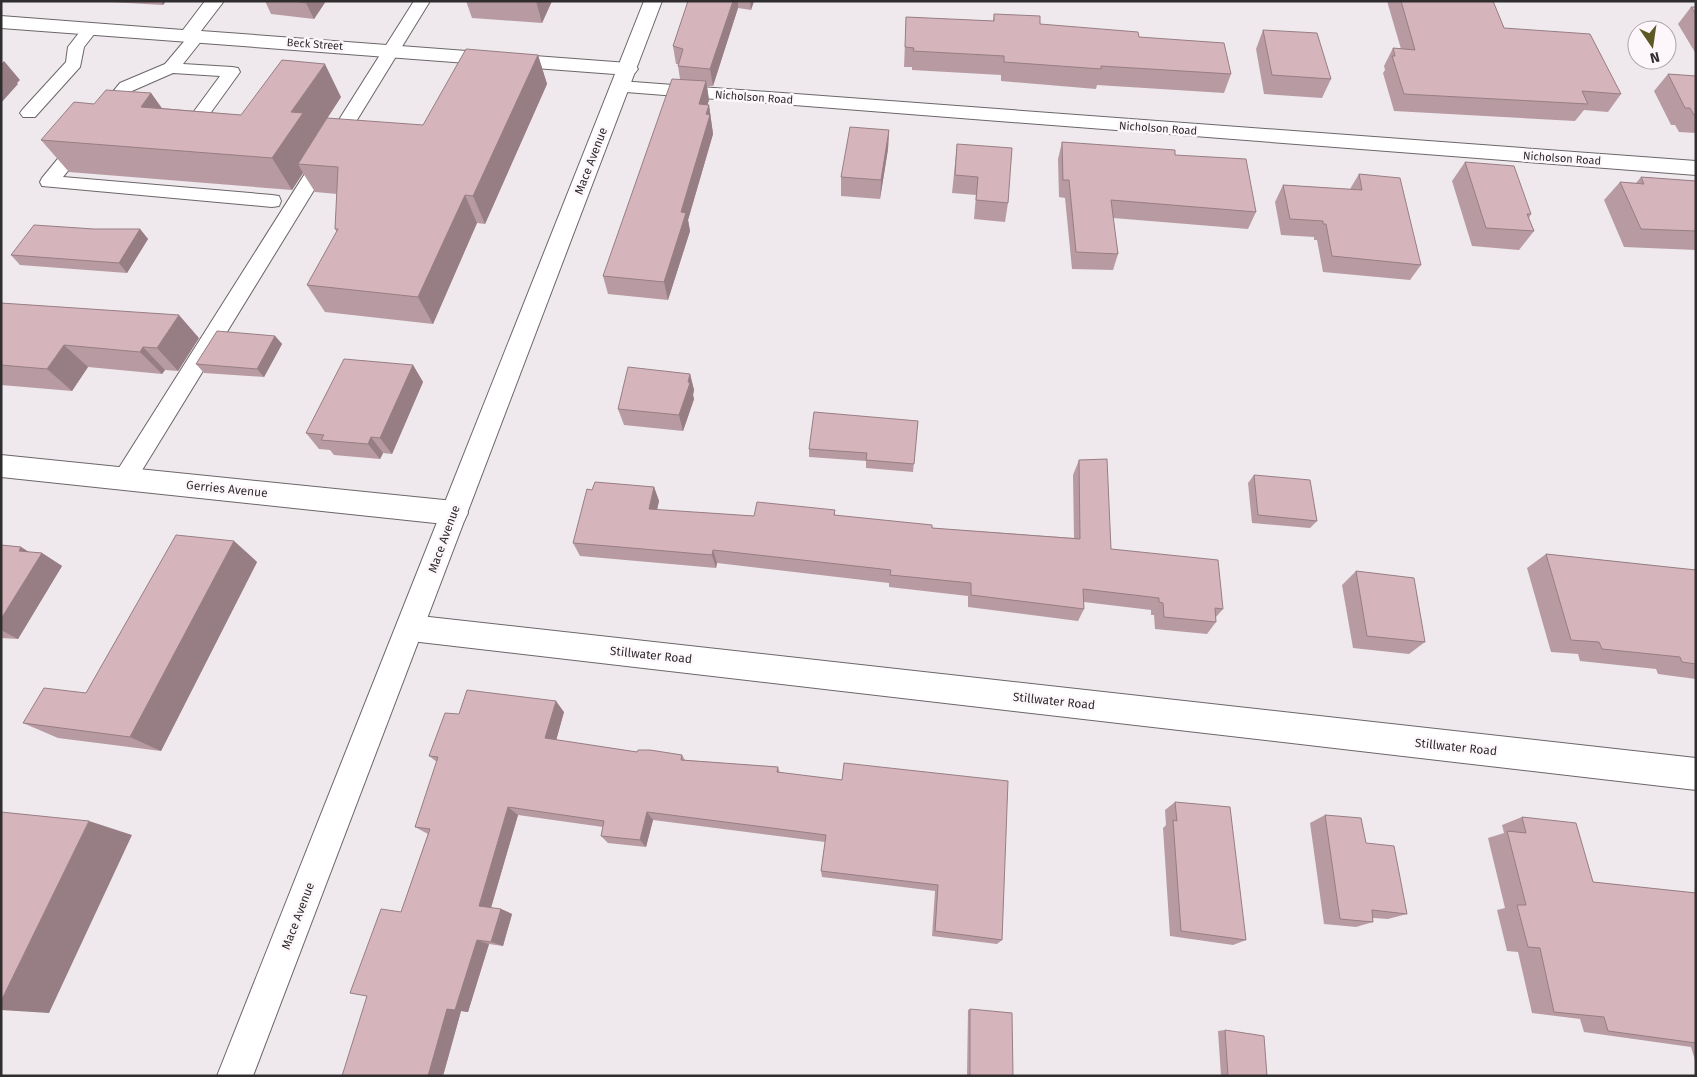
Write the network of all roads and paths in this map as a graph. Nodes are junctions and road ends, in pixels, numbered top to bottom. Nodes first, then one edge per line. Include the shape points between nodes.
1 (215, 1) edge
2 (422, 1) edge
3 (653, 1) edge
4 (1, 22) edge
5 (91, 28) junction
6 (194, 35) junction
7 (391, 50) junction
8 (171, 68) junction
9 (624, 78) junction
10 (28, 113) dead end
11 (190, 129) edge
12 (1696, 168) edge
13 (272, 201) dead end
14 (1, 466) edge
15 (125, 478) junction
16 (454, 513) junction
17 (411, 628) junction
18 (1696, 774) edge
19 (235, 1076) edge

1 - 6 street
2 - 7 lane
3 - 9 street, Mace Avenue
4 - 5 street, Beck Street
5 - 6 street, Beck Street
5 - 10 lane via 76,47 74,63
6 - 7 street, Beck Street
6 - 8 lane
7 - 9 street, Beck Street
7 - 15 lane
8 - 11 lane via 232,72
8 - 13 lane via 126,87 49,182
9 - 12 street, Nicholson Road
9 - 16 street, Mace Avenue
14 - 15 street, Gerries Avenue
15 - 16 street, Gerries Avenue
16 - 17 street, Mace Avenue
17 - 18 street, Stillwater Road
17 - 19 street, Mace Avenue

